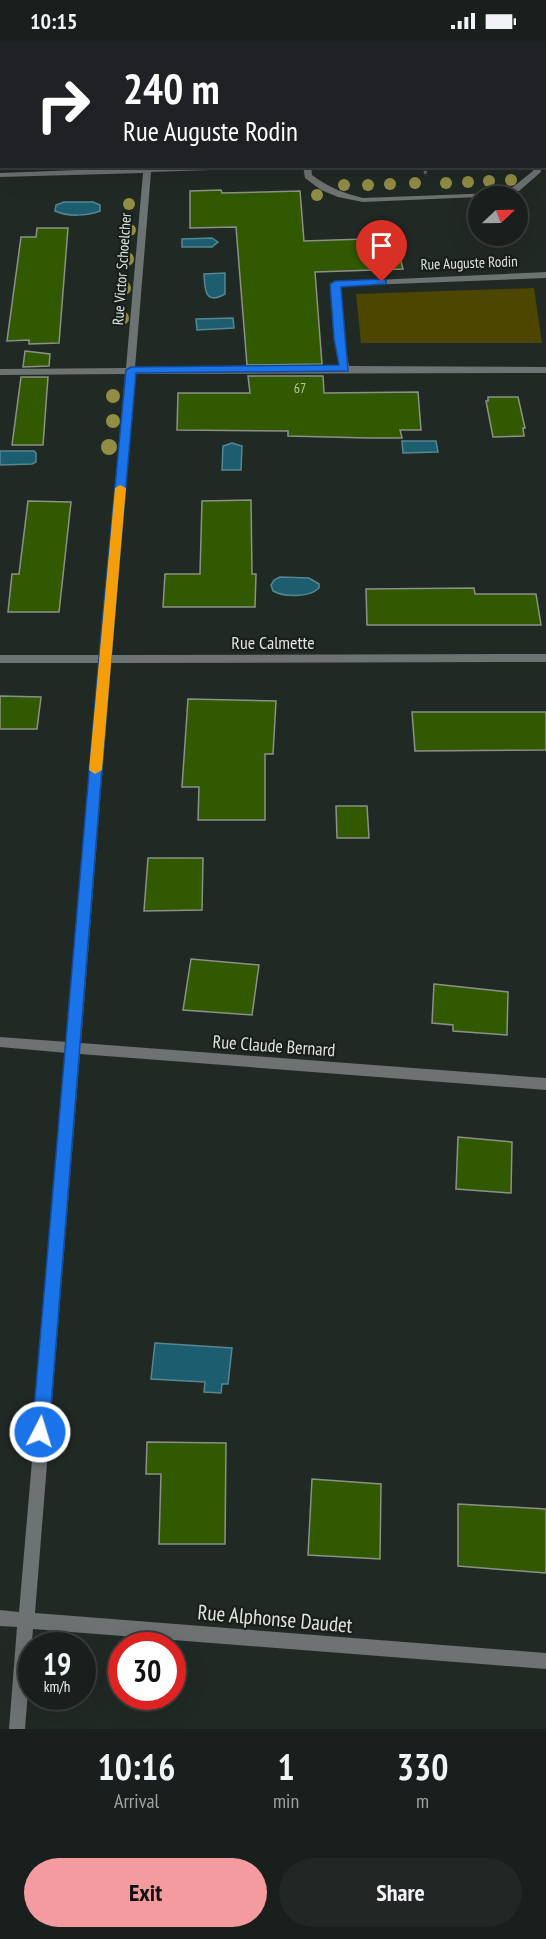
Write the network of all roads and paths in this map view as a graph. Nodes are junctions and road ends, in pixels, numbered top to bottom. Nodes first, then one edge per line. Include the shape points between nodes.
1 (220, 168) edge
2 (307, 168) edge
3 (536, 168) edge
4 (147, 171) junction
5 (0, 175) edge
6 (546, 275) edge
7 (345, 369) junction
8 (546, 369) edge
9 (131, 370) junction
10 (0, 372) edge
11 (546, 658) edge
12 (0, 659) edge
13 (105, 660) junction
14 (0, 1042) edge
15 (73, 1048) junction
16 (546, 1084) edge
17 (0, 1618) edge
18 (25, 1620) junction
19 (546, 1661) edge
20 (18, 1729) edge

1 - 4 street
2 - 3 street via 309,176 324,188 363,200 497,195 516,189 537,172
4 - 5 street
4 - 9 street, Rue Victor Schoelcher
6 - 7 street, Rue Auguste Rodin via 335,284
7 - 8 street
7 - 9 street
9 - 10 street
9 - 13 street, Rue Victor Schoelcher
11 - 13 street, Rue Calmette
12 - 13 street, Rue Calmette
13 - 15 street, Rue Victor Schoelcher
14 - 15 street, Rue Claude Bernard
15 - 16 street, Rue Claude Bernard
15 - 18 street, Rue Victor Schoelcher
17 - 18 street, Rue Alphonse Daudet
18 - 19 street, Rue Alphonse Daudet
18 - 20 street, Rue Victor Schoelcher

